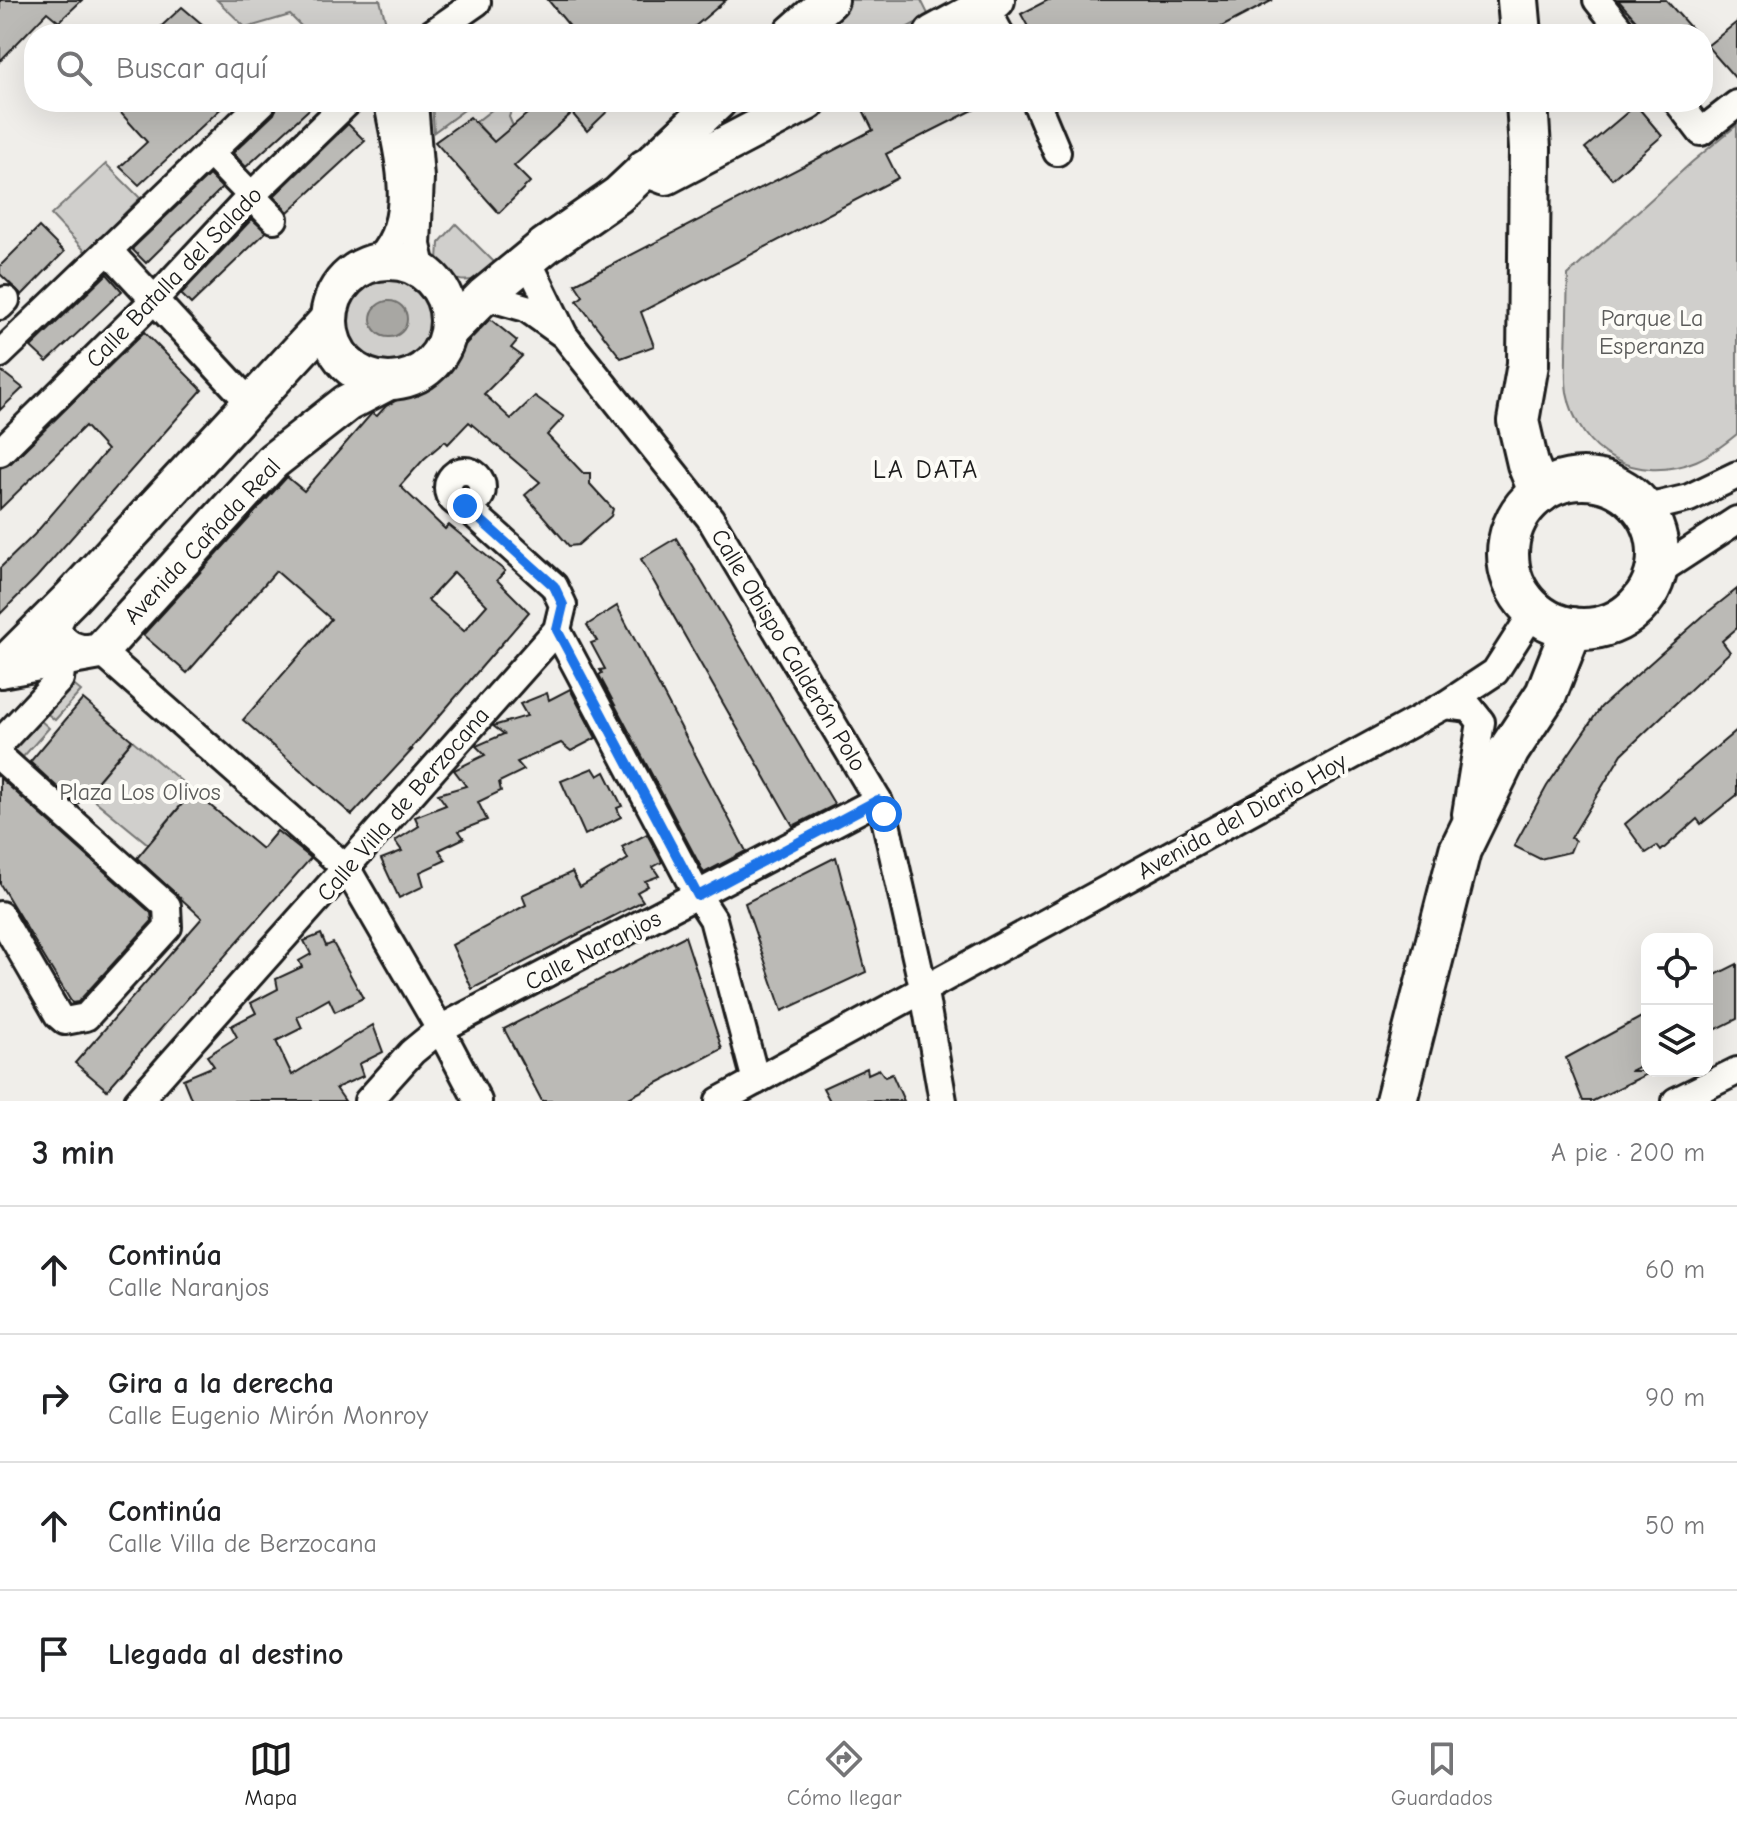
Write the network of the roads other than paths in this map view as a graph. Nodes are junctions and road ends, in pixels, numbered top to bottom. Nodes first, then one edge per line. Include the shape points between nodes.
1 (830, 0) edge
2 (1518, 0) edge
3 (1597, 0) edge
4 (478, 1) edge
5 (994, 13) edge
6 (445, 24) edge
7 (456, 24) edge
8 (803, 24) edge
9 (962, 24) edge
10 (1520, 24) edge
11 (1616, 24) edge
12 (1737, 104) edge
13 (253, 112) edge
14 (336, 112) edge
15 (390, 112) edge
16 (415, 112) edge
17 (706, 112) edge
18 (789, 112) edge
19 (1040, 112) edge
20 (1528, 112) edge
21 (1686, 112) edge
22 (1057, 152) dead end
23 (210, 153) junction
24 (645, 168) junction
25 (250, 197) junction
26 (274, 219) dead end
27 (108, 250) junction
28 (528, 261) junction
29 (374, 263) junction
30 (484, 296) junction
31 (439, 299) junction
32 (154, 300) junction
33 (329, 319) junction
34 (564, 335) junction
35 (0, 354) edge
36 (1528, 364) junction
37 (387, 382) junction
38 (250, 403) junction
39 (0, 452) edge
40 (1737, 475) edge
41 (1582, 479) junction
42 (1540, 493) junction
43 (465, 506) dead end
44 (1643, 509) junction
45 (1737, 520) edge
46 (1656, 573) junction
47 (72, 597) junction
48 (1534, 611) junction
49 (1572, 628) junction
50 (557, 630) junction
51 (100, 651) junction
52 (41, 662) junction
53 (0, 669) edge
54 (1445, 705) junction
55 (0, 743) edge
56 (0, 757) edge
57 (878, 800) junction
58 (1460, 850) junction
59 (347, 869) junction
60 (698, 896) junction
61 (0, 915) edge
62 (924, 992) junction
63 (440, 1029) junction
64 (1737, 1071) edge
65 (756, 1081) junction
66 (1401, 1082) edge
67 (1704, 1095) edge
68 (138, 1101) edge
69 (368, 1101) edge
70 (478, 1101) edge
71 (719, 1101) edge
72 (943, 1101) edge
73 (1419, 1101) edge
74 (1676, 1101) edge

1 - 8 main road
2 - 10 main road
3 - 11 street
4 - 6 street
4 - 7 street
5 - 9 main road
12 - 21 street via 1701,132
13 - 23 street
14 - 25 street, Calle Batalla del Salado
15 - 29 street via 401,177 401,220 393,243
16 - 31 street via 420,178 417,245
17 - 24 main road
18 - 24 main road via 666,176
19 - 22 street
20 - 36 main road
23 - 25 street
23 - 27 street
24 - 28 main road via 618,195
25 - 26 street
25 - 32 street, Calle Batalla del Salado
27 - 32 street
27 - 35 street
28 - 30 main road
28 - 34 street, Calle Obispo Calderón Polo
29 - 31 main road via 404,263
29 - 33 main road via 340,285
30 - 31 main road
30 - 34 street, Calle Obispo Calderón Polo via 526,308
31 - 37 main road via 445,347 435,362 413,376
32 - 38 street
32 - 39 street, Calle Batalla del Salado
33 - 37 main road via 339,355 352,369
33 - 38 main road
34 - 57 street, Calle Obispo Calderón Polo via 710,518
36 - 41 main road via 1542,431 1562,462
36 - 42 main road via 1518,421
37 - 51 main road, Avenida Cañada Real via 347,403 273,461
38 - 47 main road
40 - 44 street via 1689,498
41 - 42 main road
41 - 44 main road via 1627,493
42 - 48 main road via 1523,508 1508,550 1510,573
43 - 50 street via 554,586 563,605
44 - 46 main road via 1654,529
45 - 46 street
46 - 49 main road via 1633,610 1615,622
47 - 51 street via 57,626 60,635 68,644
47 - 53 main road
48 - 49 main road
48 - 54 street, Avenida del Diario Hoy via 1495,672
49 - 58 main road via 1546,694 1509,750
50 - 59 street, Calle Villa de Berzocana
50 - 60 street
51 - 52 main road
51 - 59 street
52 - 53 main road
52 - 55 street via 56,664 60,679
54 - 58 street via 1470,708 1481,722
54 - 62 street, Avenida del Diario Hoy
56 - 61 street via 167,906 169,916 168,927 86,1017 65,1021
57 - 60 street, Calle Naranjos
57 - 62 street, Calle Obispo Calderón Polo
58 - 66 main road
59 - 63 street
59 - 68 street, Calle Villa de Berzocana
60 - 63 street, Calle Naranjos
60 - 65 street via 713,919
62 - 65 street, Avenida del Diario Hoy
62 - 72 street, Calle Obispo Calderón Polo
63 - 69 street, Calle Naranjos
63 - 70 street
64 - 67 street
65 - 71 street, Avenida del Diario Hoy
66 - 73 main road
67 - 74 street

